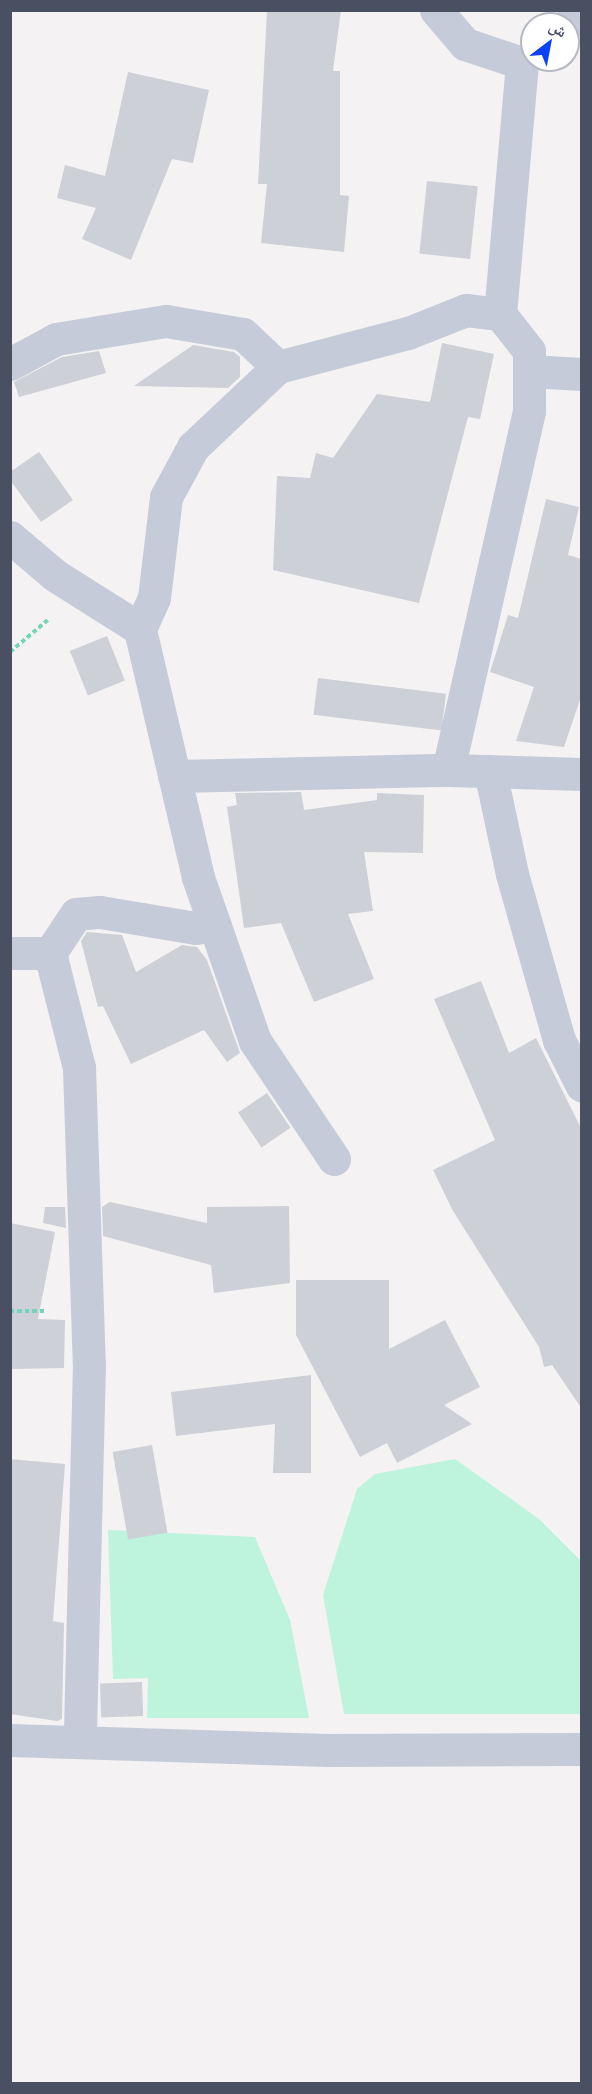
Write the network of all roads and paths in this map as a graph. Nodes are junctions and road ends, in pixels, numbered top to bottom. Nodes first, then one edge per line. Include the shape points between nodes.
1 (436, 10) edge
2 (520, 56) edge
3 (526, 72) edge
4 (500, 314) junction
5 (10, 364) edge
6 (278, 367) junction
7 (529, 371) junction
8 (582, 374) edge
9 (10, 537) edge
10 (81, 592) junction
11 (140, 629) junction
12 (10, 652) edge
13 (448, 770) junction
14 (490, 771) junction
15 (582, 774) edge
16 (174, 776) junction
17 (215, 925) junction
18 (10, 953) edge
19 (50, 953) junction
20 (582, 1086) edge
21 (334, 1159) dead end
22 (80, 1738) junction
23 (10, 1740) edge
24 (582, 1749) edge

1 - 2 street via 465,44
3 - 4 street
4 - 6 street via 466,310 408,333
4 - 7 street via 529,351
5 - 6 street via 56,339 166,321 243,334
6 - 11 street via 193,447 166,497 154,598
7 - 8 street
7 - 13 street via 529,411
9 - 10 street
10 - 11 street
10 - 12 path
11 - 16 street
13 - 14 street
13 - 16 street
14 - 15 street
14 - 20 street via 512,874 560,1040
16 - 17 street
17 - 19 street via 196,928 100,912 76,914
17 - 21 street via 255,1041
18 - 19 street
19 - 22 street via 80,1068 89,1363
22 - 23 street
22 - 24 street via 328,1750

